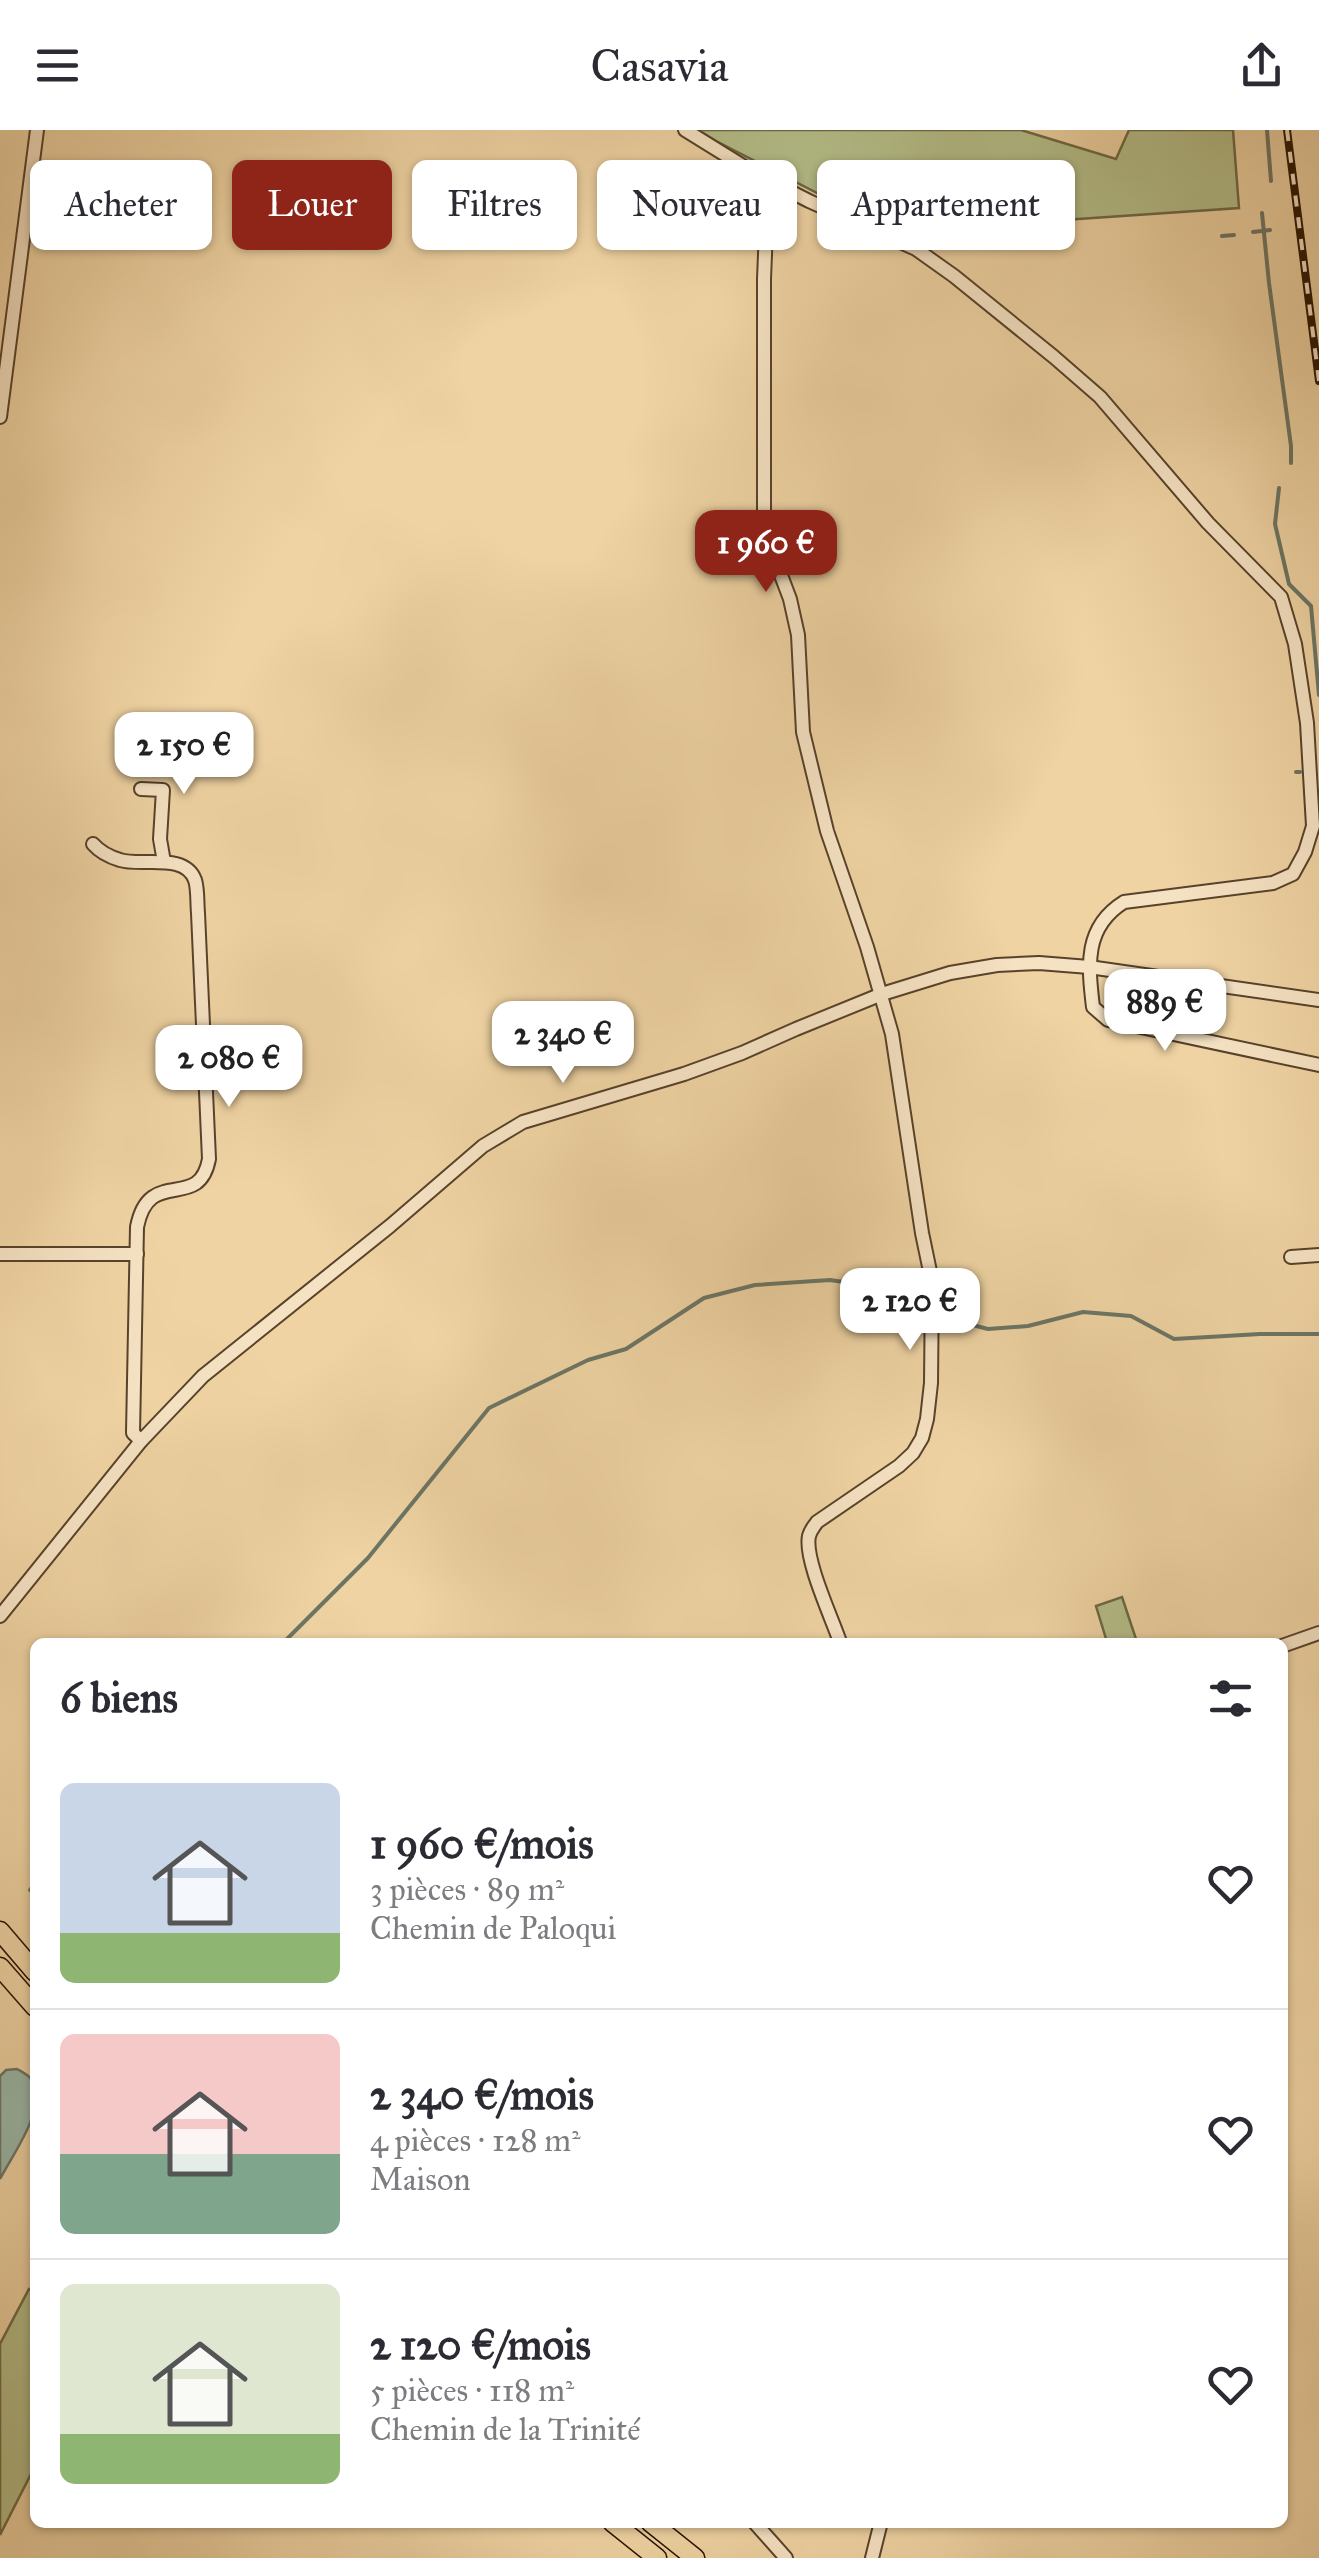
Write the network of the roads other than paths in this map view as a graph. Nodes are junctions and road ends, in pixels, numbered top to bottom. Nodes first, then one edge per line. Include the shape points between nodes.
1 (37, 130) edge
2 (684, 130) edge
3 (734, 160) edge
4 (797, 194) edge
5 (765, 250) edge
6 (0, 416) edge
7 (140, 789) dead end
8 (93, 844) dead end
9 (164, 862) junction
10 (1089, 968) junction
11 (882, 994) junction
12 (1319, 1000) edge
13 (1319, 1066) edge
14 (0, 1254) edge
15 (137, 1254) junction
16 (1319, 1255) edge
17 (1291, 1257) dead end
18 (141, 1441) junction
19 (0, 1616) edge
20 (1319, 1633) edge
21 (839, 1638) edge
22 (1288, 1644) edge
23 (0, 1930) edge
24 (30, 1966) edge
25 (0, 1967) edge
26 (30, 2001) edge
27 (620, 2528) edge
28 (658, 2528) edge
29 (759, 2528) edge
30 (879, 2528) edge
31 (657, 2558) edge
32 (695, 2558) edge
33 (786, 2558) edge
34 (872, 2558) edge

1 - 6 street
2 - 3 street
4 - 10 street via 916,249 1026,334 1100,398 1281,597 1306,723 1313,826 1306,852 1293,874 1273,884 1124,902 1096,932
5 - 11 street via 764,530 798,635 802,732
7 - 9 street via 163,790
8 - 9 street via 123,862
9 - 15 street via 185,867 195,878 209,1159 198,1184 151,1198 140,1213
10 - 11 street via 997,965
10 - 12 street
10 - 13 street via 1093,1007 1108,1020
11 - 18 street via 742,1054 533,1118 498,1135 224,1357
11 - 21 street via 932,1281 931,1383 928,1420 913,1453 810,1530 813,1568
14 - 15 street
15 - 18 street via 134,1433
16 - 17 street
18 - 19 street
20 - 22 street
23 - 24 highway
25 - 26 highway
27 - 31 highway
28 - 32 highway
29 - 33 street
30 - 34 street

